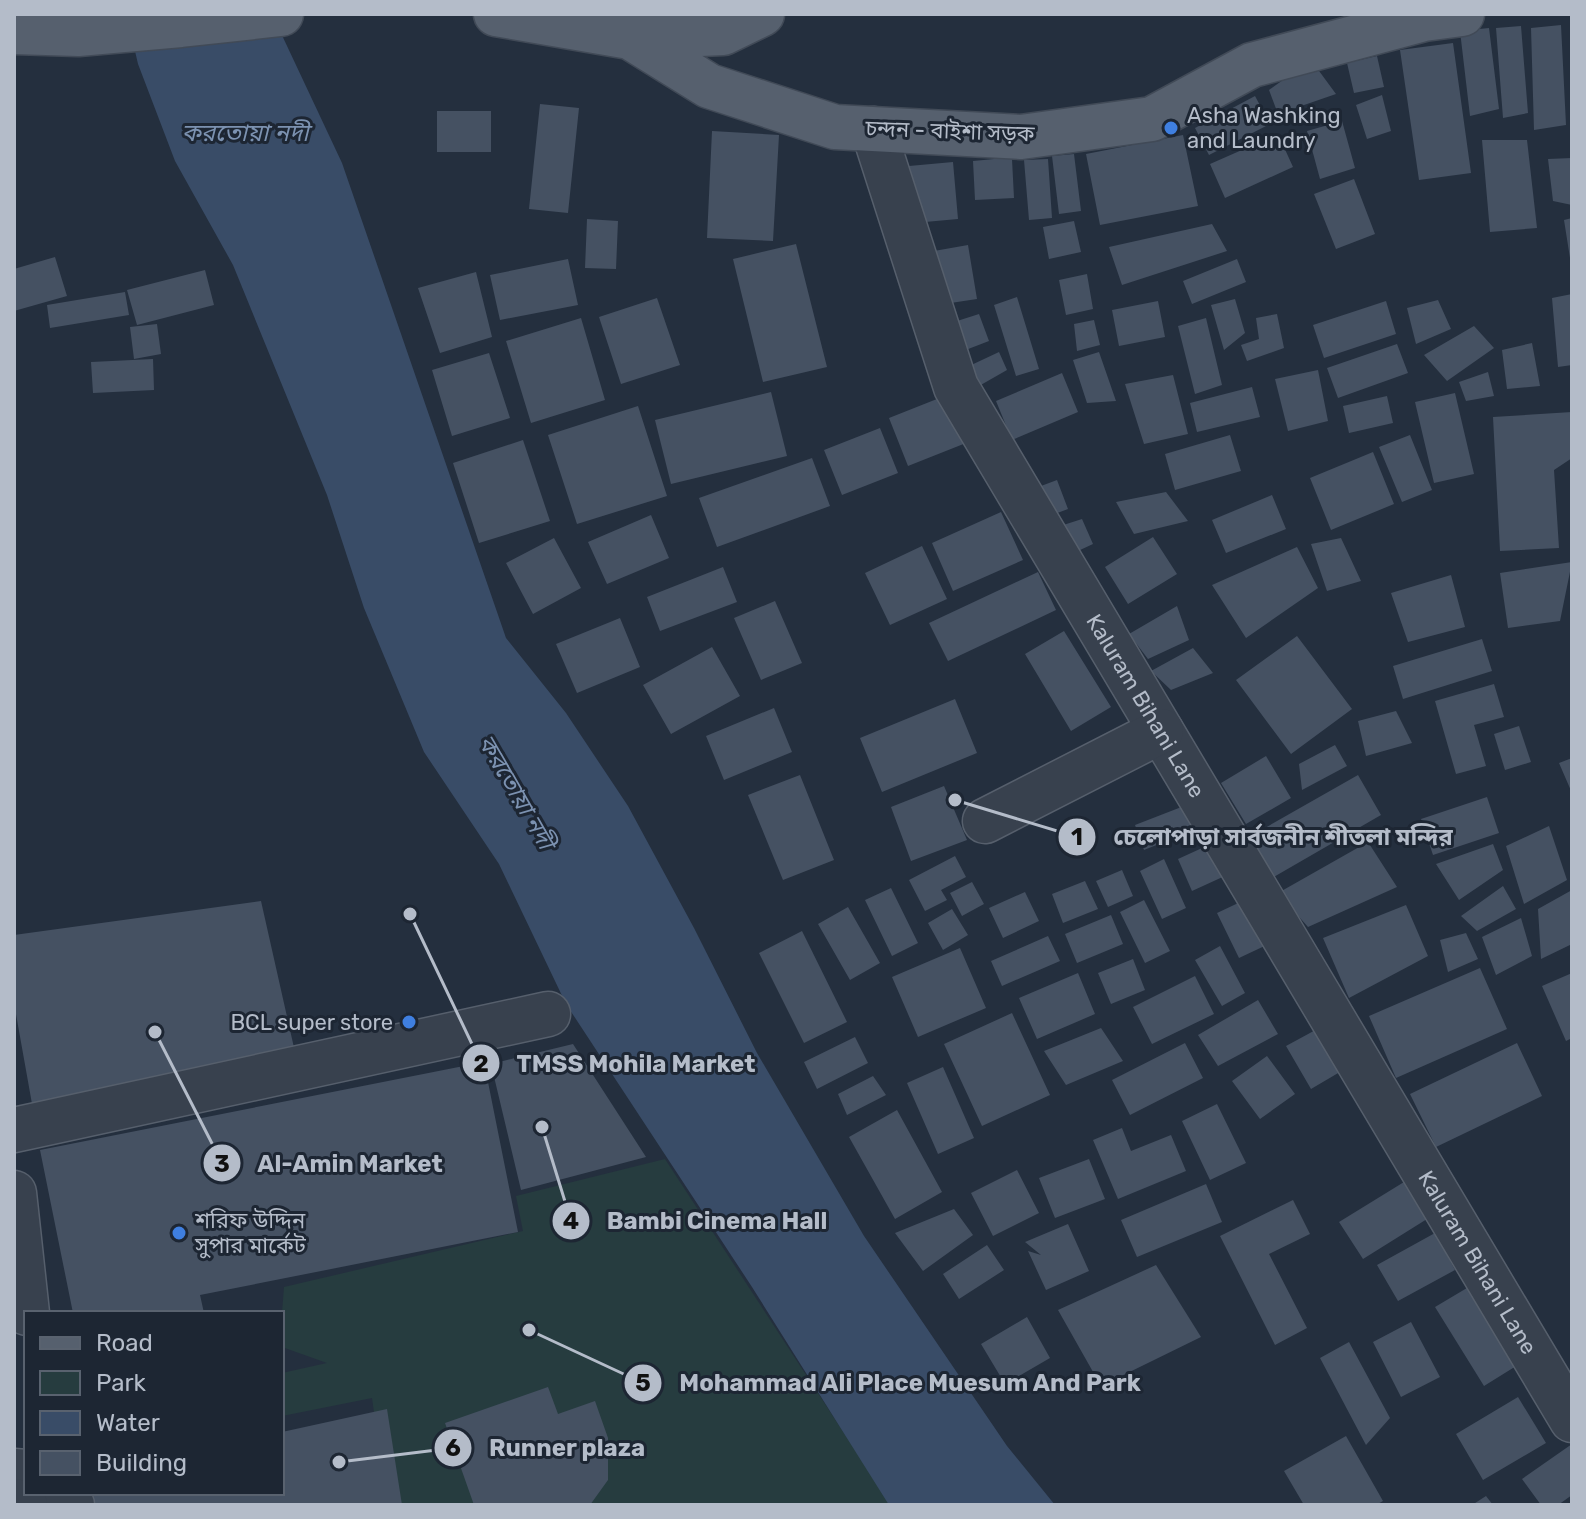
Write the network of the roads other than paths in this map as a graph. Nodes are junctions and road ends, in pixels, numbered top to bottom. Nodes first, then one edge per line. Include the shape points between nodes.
1 (281, 14) edge
2 (496, 14) edge
3 (762, 14) edge
4 (1462, 14) edge
5 (14, 32) edge
6 (630, 37) junction
7 (873, 129) junction
8 (1161, 731) junction
9 (985, 821) dead end
10 (548, 1014) dead end
11 (14, 1130) edge
12 (14, 1193) edge
13 (27, 1311) edge
14 (1572, 1420) edge
15 (14, 1501) edge
16 (25, 1505) edge

1 - 5 main road via 78,34
2 - 6 main road
3 - 6 main road via 723,33
4 - 7 main road, চন্দন - বাইশা সড়ক via 1424,19 1252,65 1152,119 1021,137
6 - 7 main road, চন্দন - বাইশা সড়ক via 709,86 835,127
7 - 8 street, Kaluram Bihani Lane via 956,387
8 - 9 street
8 - 14 street, Kaluram Bihani Lane
10 - 11 street
12 - 13 street
15 - 16 street

